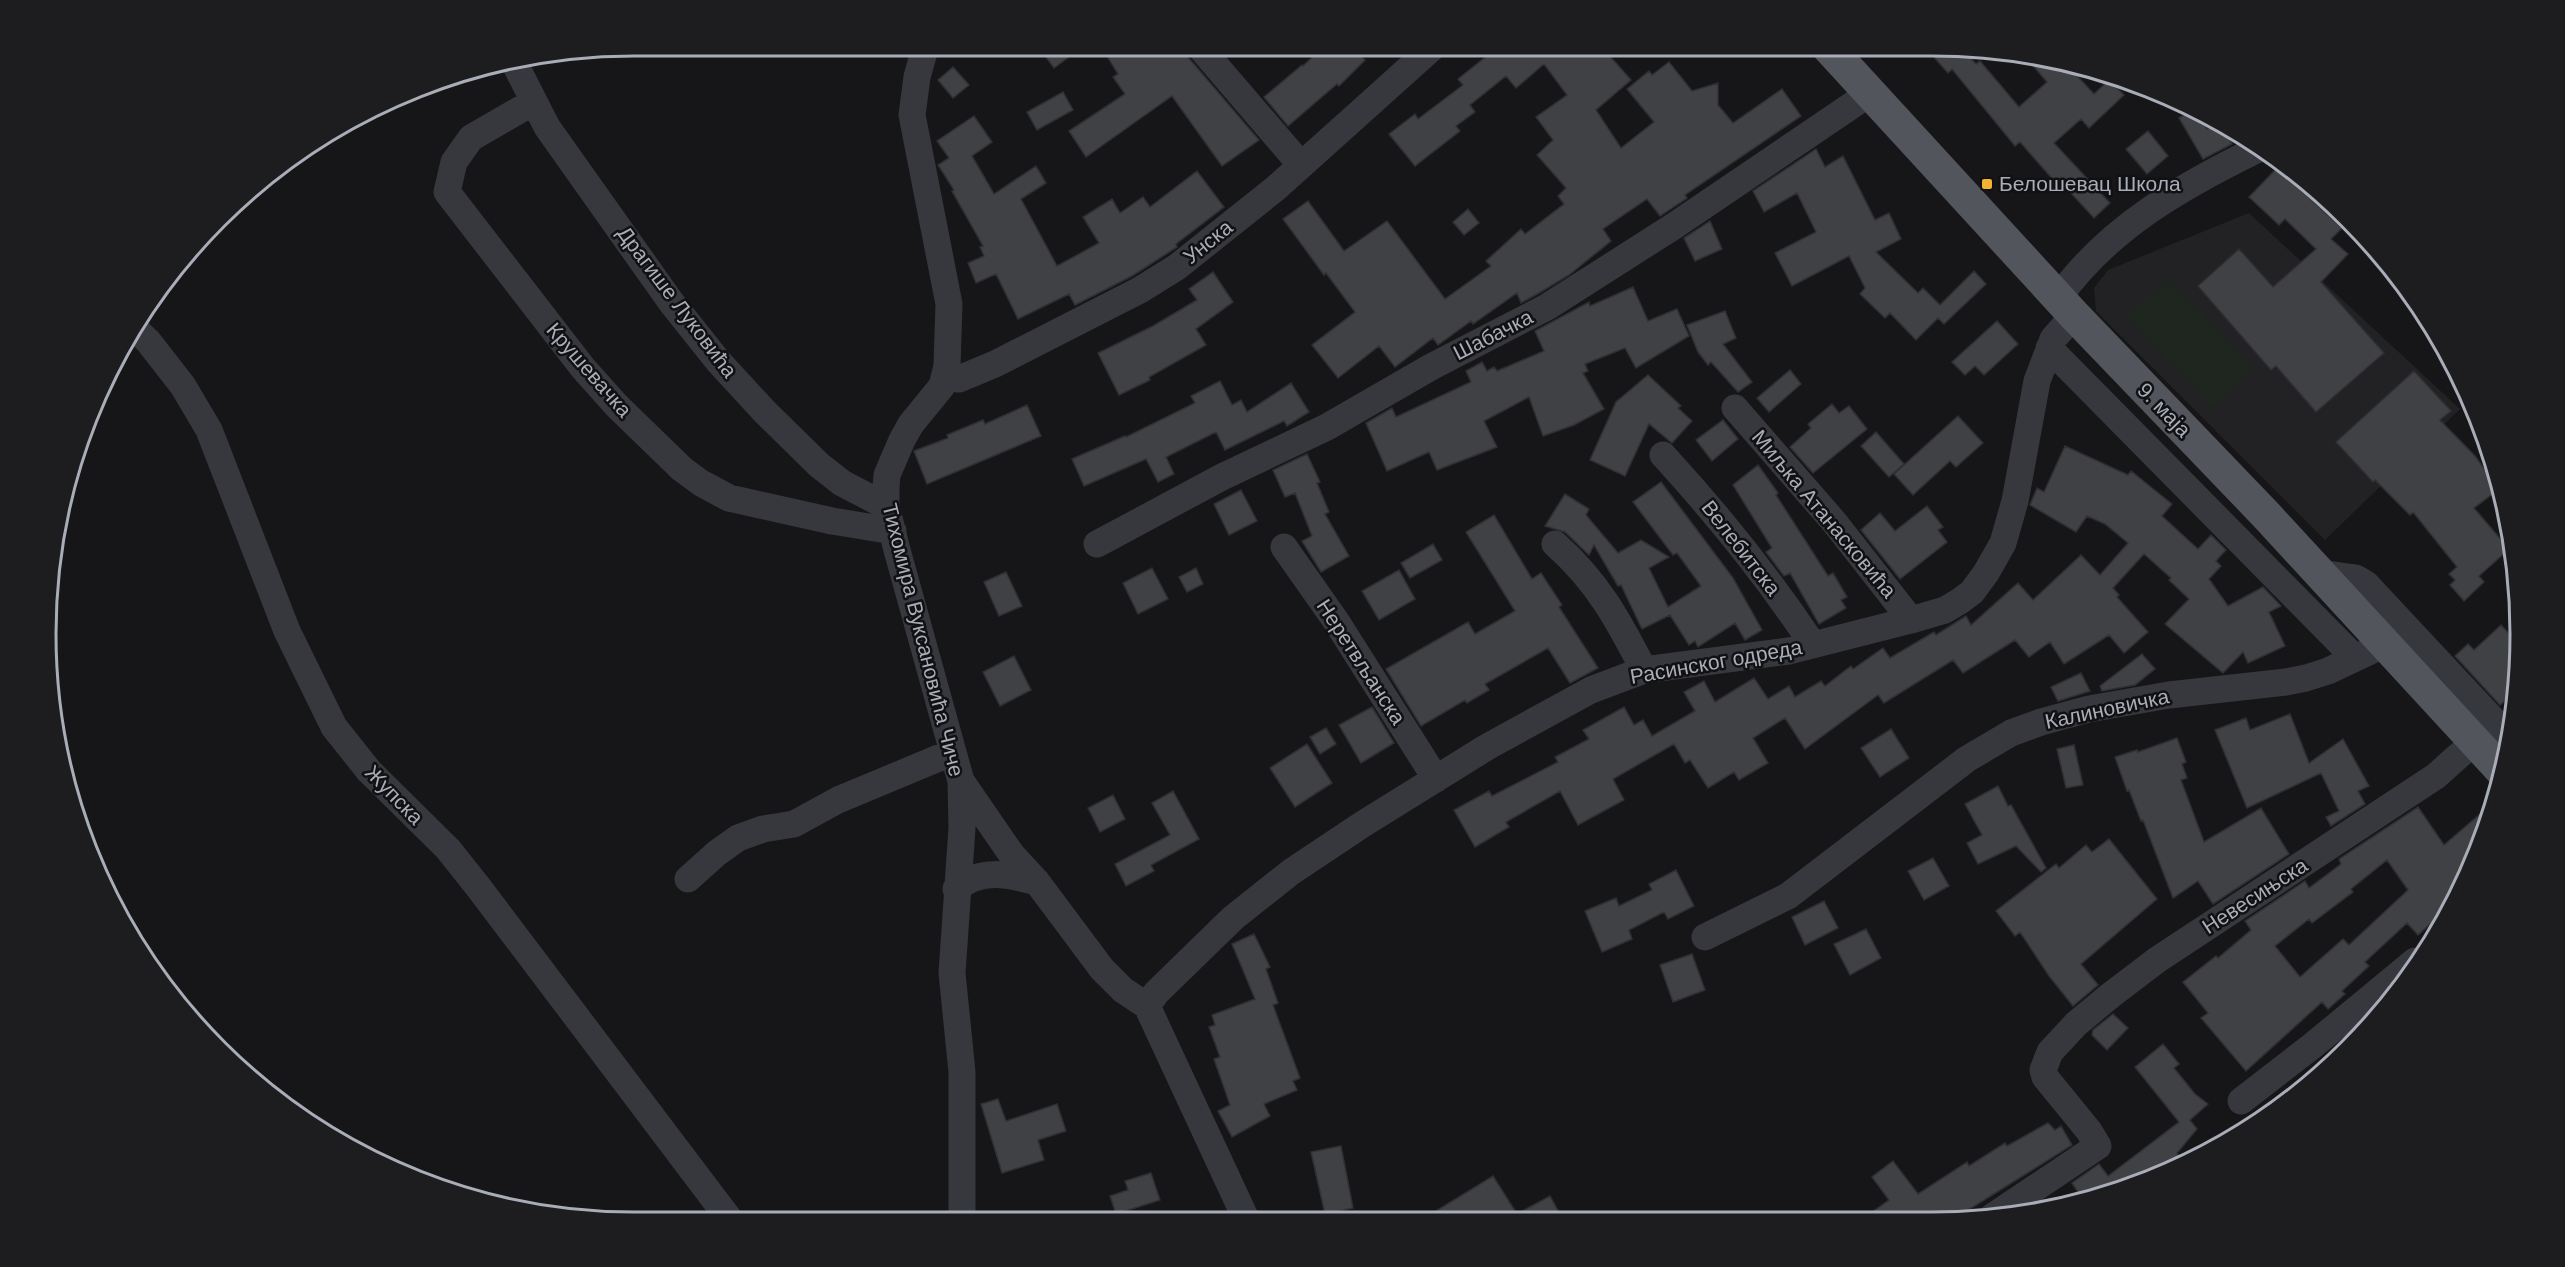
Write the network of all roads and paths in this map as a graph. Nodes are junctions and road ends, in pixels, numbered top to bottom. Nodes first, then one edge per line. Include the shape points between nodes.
1 (923, 56) edge
2 (1208, 56) edge
3 (1423, 56) edge
4 (1836, 56) edge
5 (517, 68) edge
6 (1870, 93) junction
7 (533, 102) junction
8 (2252, 152) edge
9 (1301, 165) junction
10 (2066, 307) junction
11 (139, 334) edge
12 (2049, 348) junction
13 (945, 378) junction
14 (1735, 408) dead end
15 (1663, 455) dead end
16 (890, 518) junction
17 (1097, 544) dead end
18 (1555, 544) dead end
19 (1284, 547) dead end
20 (2319, 573) junction
21 (1911, 620) junction
22 (2385, 644) junction
23 (1813, 645) junction
24 (2355, 658) junction
25 (1644, 670) junction
26 (2501, 729) edge
27 (2475, 741) junction
28 (953, 752) junction
29 (2494, 763) edge
30 (1436, 779) junction
31 (961, 781) junction
32 (688, 879) dead end
33 (1037, 882) junction
34 (956, 889) junction
35 (1705, 937) dead end
36 (2396, 976) edge
37 (1147, 1006) junction
38 (2241, 1101) dead end
39 (2007, 1207) edge
40 (724, 1212) edge
41 (962, 1212) edge
42 (1243, 1212) edge

1 - 13 street, Тихомира Вуксановића Чиче via 912,115 949,304
2 - 9 street
3 - 9 street, Унска
4 - 6 main road, 9. маја
5 - 7 street, Драгише Луковића
6 - 10 main road, 9. маја
6 - 17 street, Шабачка via 1547,307 1327,427 1222,477
7 - 16 street, Драгише Луковића via 671,302 718,360 819,465
7 - 16 street, Крушевачка via 471,138 454,162 447,192 583,368 616,406 682,469 714,492 800,514
8 - 10 street, Расинског одреда via 2139,215 2083,267
9 - 13 street, Унска via 1177,267 1140,290 995,364 958,379
10 - 12 street, Расинског одреда
10 - 20 main road, 9. маја
11 - 40 street, Жупска via 183,386 209,430 287,631 334,727 369,771 447,849 479,888
12 - 21 street, Расинског одреда via 2032,401 2015,501 2003,543 1972,592 1945,610
12 - 24 street
13 - 16 street, Тихомира Вуксановића Чиче via 937,394 911,424 893,459 887,475
14 - 21 street, Миљка Атанасковића via 1835,523
15 - 23 street, Велебитска via 1721,520
16 - 28 street, Тихомира Вуксановића Чиче
18 - 25 street via 1599,591
19 - 30 street, Неретвљанска
20 - 22 main road, 9. маја
20 - 26 street via 2356,578 2366,584
21 - 23 street, Расинског одреда
22 - 24 street, Калиновичка
22 - 27 main road, 9. маја
23 - 25 street, Расинског одреда
24 - 35 street, Калиновичка via 2328,671 2286,682 2169,695 2089,709 2011,733 1968,759 1788,896
25 - 30 street, Расинског одреда via 1591,690
27 - 29 main road, 9. маја
27 - 39 street, Невесињска via 2436,776 2157,960 2076,1024 2050,1052 2045,1061 2045,1077 2098,1146
28 - 31 street, Тихомира Вуксановића Чиче
28 - 32 street via 838,800 794,824 738,838
30 - 37 street, Расинског одреда via 1265,892 1213,937
31 - 33 street via 1012,855
31 - 34 street, Тихомира Вуксановића Чиче via 962,828
33 - 34 street via 987,875 968,878
33 - 37 street via 1102,969
34 - 41 street, Тихомира Вуксановића Чиче via 952,973 962,1072
36 - 38 street
37 - 42 street

